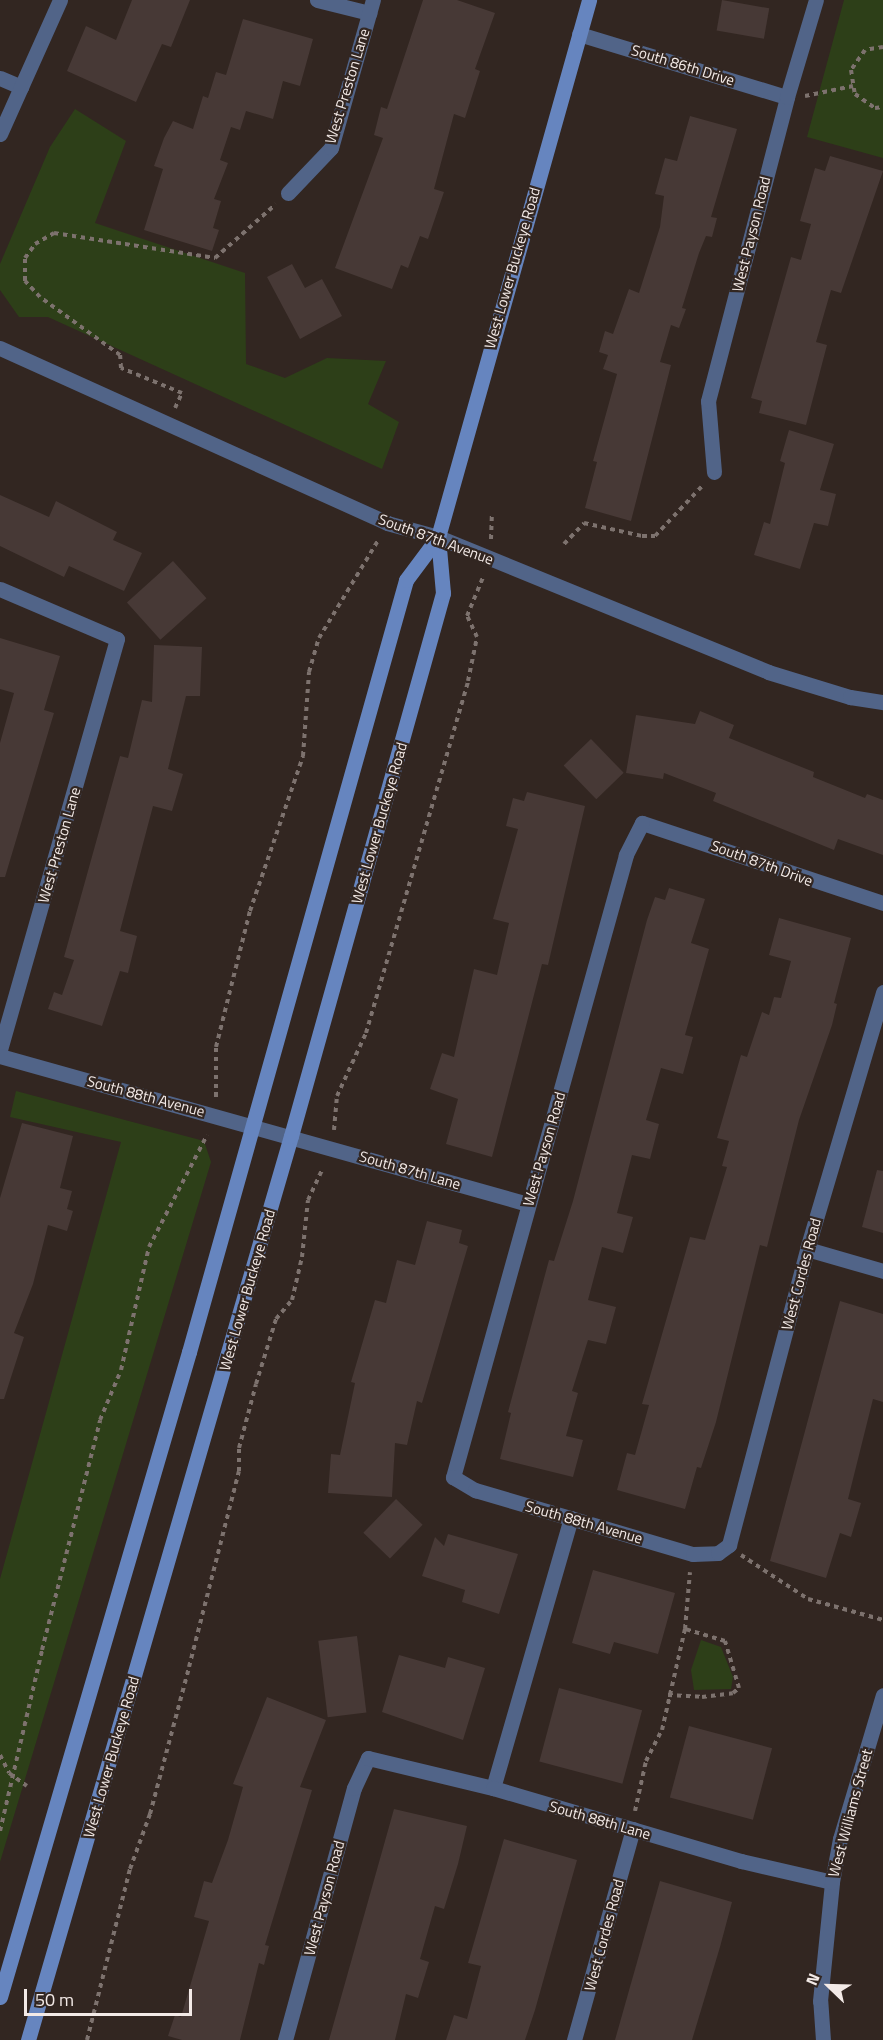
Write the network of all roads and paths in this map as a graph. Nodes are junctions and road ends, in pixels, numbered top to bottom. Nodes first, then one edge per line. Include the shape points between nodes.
1 (60, 0) edge
2 (318, 0) edge
3 (589, 0) edge
4 (816, 0) edge
5 (371, 7) edge
6 (579, 34) junction
7 (883, 47) edge
8 (0, 78) edge
9 (853, 86) junction
10 (21, 87) junction
11 (787, 97) junction
12 (883, 107) edge
13 (0, 134) edge
14 (288, 194) joint
15 (0, 348) edge
16 (168, 424) junction
17 (714, 472) joint
18 (492, 513) dead end
19 (387, 522) junction
20 (438, 537) junction
21 (564, 544) dead end
22 (490, 559) junction
23 (0, 589) edge
24 (883, 702) edge
25 (642, 823) joint
26 (883, 903) edge
27 (883, 992) edge
28 (0, 1050) edge
29 (0, 1056) edge
30 (216, 1097) dead end
31 (253, 1125) junction
32 (334, 1130) dead end
33 (207, 1135) dead end
34 (291, 1136) junction
35 (322, 1170) dead end
36 (528, 1204) junction
37 (807, 1250) junction
38 (883, 1271) edge
39 (453, 1477) joint
40 (571, 1518) junction
41 (724, 1549) junction
42 (693, 1554) junction
43 (883, 1620) edge
44 (686, 1629) junction
45 (668, 1695) junction
46 (883, 1695) edge
47 (0, 1755) edge
48 (368, 1758) joint
49 (15, 1778) junction
50 (27, 1786) dead end
51 (493, 1788) junction
52 (633, 1829) junction
53 (0, 1831) edge
54 (832, 1882) junction
55 (0, 1997) edge
56 (28, 2040) edge
57 (87, 2040) edge
58 (285, 2040) edge
59 (574, 2040) edge
60 (823, 2040) edge

1 - 10 street
2 - 5 street
3 - 6 main road, West Lower Buckeye Road
4 - 11 street, West Payson Road
5 - 14 street, West Preston Lane via 331,148
6 - 11 street, South 86th Drive
6 - 20 main road, West Lower Buckeye Road
7 - 9 path via 865,50 851,70
8 - 10 street
9 - 11 path
9 - 12 path via 855,94 875,108
10 - 13 street
11 - 17 street, West Payson Road via 708,401
14 - 16 path via 215,258 54,233 35,244 25,258 25,280 40,297 120,355 121,368 182,393
15 - 16 street, South 87th Avenue
16 - 19 street, South 87th Avenue
17 - 21 path via 656,536 584,523
18 - 22 path
19 - 20 street, South 87th Avenue
19 - 30 path via 370,559 319,638 309,672 303,756 250,911 216,1047
20 - 22 street, South 87th Avenue
20 - 31 main road, West Lower Buckeye Road via 406,580
20 - 34 main road, West Lower Buckeye Road via 443,593
22 - 24 street, South 87th Avenue via 768,672 850,697
22 - 32 path via 467,616 477,637 468,681 366,1033 337,1096
23 - 28 street, West Preston Lane via 117,639
25 - 26 street, South 87th Drive
25 - 36 street, West Payson Road via 626,855
27 - 37 street, West Cordes Road
29 - 31 street, South 88th Avenue
31 - 34 street, South 88th Avenue
31 - 55 main road, West Lower Buckeye Road
33 - 49 path via 149,1246 121,1370 100,1420 42,1650
34 - 36 street, South 87th Lane
34 - 56 main road, West Lower Buckeye Road
35 - 57 path via 308,1200 302,1257 292,1300 276,1319 256,1384 239,1448 239,1471 192,1655 150,1814 130,1869
36 - 39 street, West Payson Road
37 - 38 street
37 - 41 street, West Cordes Road
39 - 40 street, South 88th Avenue via 475,1490
40 - 42 street, South 88th Avenue
40 - 51 street
41 - 42 street, South 88th Avenue
41 - 43 path via 808,1599
42 - 44 path
44 - 45 path
44 - 45 path via 725,1641 739,1688 733,1693 702,1697
45 - 52 path via 662,1730 646,1761
46 - 54 street, West Williams Street via 840,1839
47 - 49 path
48 - 51 street, South 88th Lane
48 - 58 street, West Payson Road via 354,1788
49 - 50 path
49 - 53 path
51 - 52 street, South 88th Lane
52 - 54 street, South 88th Lane via 741,1861
52 - 59 street, West Cordes Road
54 - 60 street, West Williams Street via 820,2001

